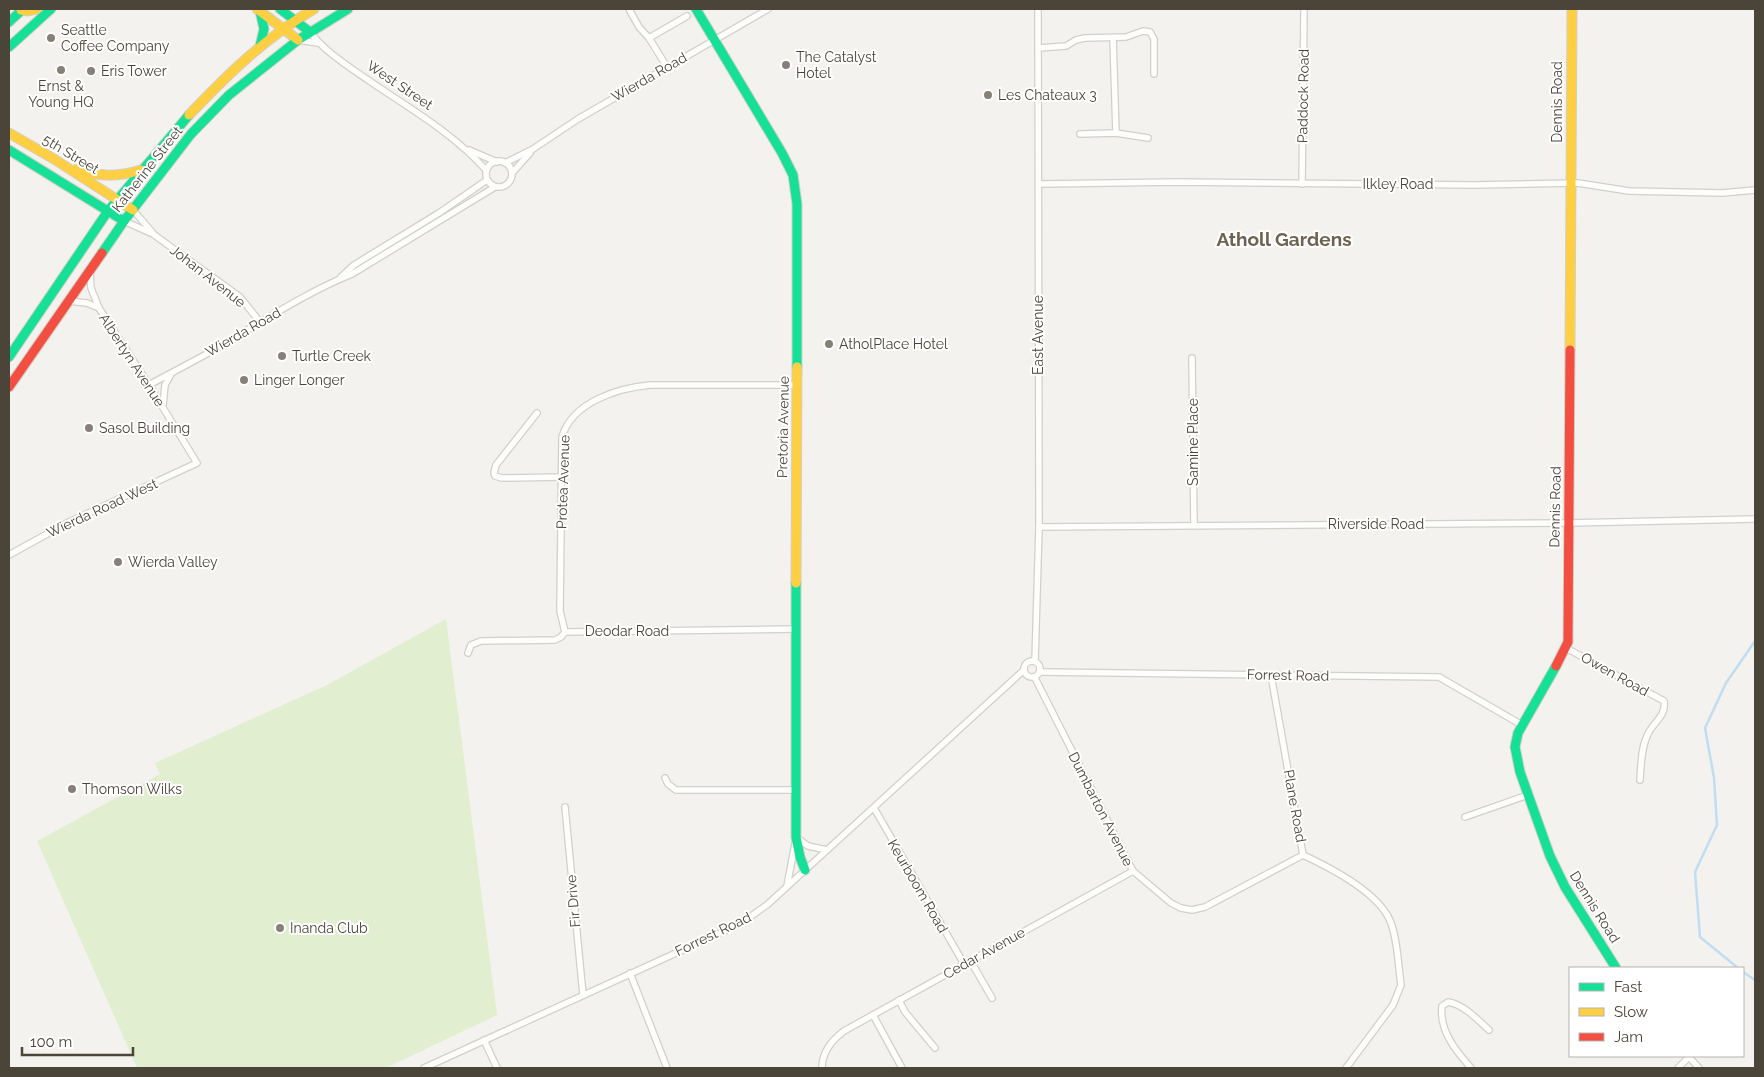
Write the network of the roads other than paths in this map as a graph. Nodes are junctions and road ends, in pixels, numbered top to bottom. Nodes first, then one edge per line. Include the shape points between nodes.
1 (22, 9) edge
2 (37, 9) edge
3 (51, 9) edge
4 (280, 9) edge
5 (314, 9) edge
6 (323, 9) edge
7 (348, 9) edge
8 (629, 9) edge
9 (696, 9) edge
10 (768, 9) edge
11 (1038, 9) edge
12 (1304, 9) edge
13 (1572, 9) edge
14 (259, 10) edge
15 (687, 16) dead end
16 (295, 20) junction
17 (9, 22) edge
18 (284, 28) junction
19 (310, 32) junction
20 (649, 38) junction
21 (1114, 38) junction
22 (298, 40) junction
23 (714, 40) junction
24 (318, 43) junction
25 (260, 46) junction
26 (9, 47) edge
27 (1039, 48) junction
28 (667, 67) junction
29 (1154, 74) dead end
30 (9, 133) edge
31 (1116, 133) junction
32 (1080, 134) dead end
33 (1148, 138) dead end
34 (467, 149) junction
35 (533, 149) junction
36 (9, 150) edge
37 (54, 159) junction
38 (497, 162) junction
39 (505, 163) junction
40 (141, 170) junction
41 (486, 170) junction
42 (512, 173) junction
43 (487, 180) junction
44 (1570, 183) junction
45 (1040, 184) junction
46 (1302, 184) junction
47 (495, 187) junction
48 (1755, 190) edge
49 (118, 199) junction
50 (133, 210) junction
51 (108, 212) junction
52 (124, 221) junction
53 (411, 230) junction
54 (153, 234) junction
55 (415, 236) junction
56 (381, 253) junction
57 (90, 272) junction
58 (68, 301) junction
59 (99, 308) junction
60 (260, 322) junction
61 (9, 357) edge
62 (1192, 358) dead end
63 (172, 372) junction
64 (149, 385) junction
65 (797, 385) junction
66 (9, 387) edge
67 (163, 407) junction
68 (537, 413) dead end
69 (197, 463) joint
70 (562, 477) junction
71 (1755, 519) edge
72 (1568, 523) junction
73 (1194, 525) junction
74 (1039, 528) junction
75 (9, 555) edge
76 (796, 629) junction
77 (565, 632) junction
78 (1566, 648) junction
79 (468, 653) dead end
80 (1035, 661) junction
81 (1024, 670) junction
82 (1040, 672) junction
83 (1271, 675) junction
84 (1035, 678) junction
85 (1522, 725) junction
86 (665, 778) dead end
87 (1640, 780) dead end
88 (796, 790) junction
89 (1528, 795) junction
90 (565, 807) dead end
91 (874, 808) junction
92 (1465, 817) dead end
93 (796, 837) junction
94 (827, 850) junction
95 (1304, 855) junction
96 (805, 870) junction
97 (1133, 871) junction
98 (787, 886) junction
99 (967, 962) junction
100 (1615, 967) edge
101 (630, 973) junction
102 (583, 995) junction
103 (992, 998) dead end
104 (899, 1000) junction
105 (873, 1015) junction
106 (1489, 1030) dead end
107 (484, 1040) junction
108 (935, 1048) dead end
109 (1689, 1057) edge
110 (424, 1068) edge
111 (497, 1068) edge
112 (667, 1068) edge
113 (822, 1068) edge
114 (902, 1068) edge
115 (1346, 1068) edge
116 (1471, 1068) edge
117 (1678, 1068) edge
118 (1699, 1068) edge

1 - 2 street via 28,12
1 - 17 street
3 - 26 street
4 - 16 street, West Street
5 - 16 street, Katherine Street
6 - 16 street
7 - 19 street, Katherine Street
8 - 20 street
9 - 23 street, Pretoria Avenue
10 - 23 street, Wierda Road
11 - 27 street, East Avenue
12 - 46 street, Paddock Road
13 - 44 street, Dennis Road
14 - 18 street
14 - 25 street via 264,29
15 - 20 street
16 - 18 street, Katherine Street
16 - 19 street, West Street
18 - 22 street
18 - 25 street, Katherine Street
19 - 22 street, Katherine Street
19 - 24 street, West Street
20 - 28 street
21 - 27 street via 1085,38 1066,46
21 - 29 street via 1150,32 1154,38
21 - 31 street
22 - 24 street, West Street
22 - 50 street, Katherine Street via 216,107 191,134
23 - 28 street, Wierda Road
23 - 65 street, Pretoria Avenue via 793,175 797,204
24 - 34 street, West Street
25 - 40 street, Katherine Street via 180,123
27 - 45 street, East Avenue
28 - 35 street, Wierda Road
30 - 37 street, 5th Street
31 - 32 street
31 - 33 street
34 - 38 street, West Street
34 - 41 street, West Street
35 - 39 street, Wierda Road
35 - 42 street, Wierda Road
36 - 51 street
37 - 40 street via 98,176 113,177
37 - 49 street, 5th Street
38 - 39 street
38 - 41 street
39 - 42 street
40 - 49 street, Katherine Street
41 - 43 street
42 - 47 street via 508,184
43 - 47 street
43 - 53 street, Wierda Road
44 - 46 street, Ilkley Road
44 - 48 street, Ilkley Road via 1629,191
44 - 72 street, Dennis Road
45 - 46 street, Ilkley Road
45 - 74 street, East Avenue
47 - 55 street, Wierda Road
49 - 50 street, 5th Street
49 - 51 street, Katherine Street
50 - 52 street, Katherine Street
50 - 54 street, Johan Avenue
51 - 52 street
51 - 61 street, Katherine Street
52 - 54 street, Johan Avenue
52 - 57 street, Katherine Street
53 - 55 street
53 - 56 street, Wierda Road
54 - 60 street, Johan Avenue via 240,297
55 - 56 street, Wierda Road
56 - 60 street, Wierda Road via 352,274
57 - 58 street, Katherine Street
57 - 59 street, Albertyn Avenue via 91,288
58 - 59 street, Albertyn Avenue
58 - 66 street, Katherine Street
59 - 64 street, Albertyn Avenue
60 - 63 street, Wierda Road
62 - 73 street, Samine Place
63 - 64 street, Wierda Road
63 - 67 street via 165,385
64 - 67 street, Albertyn Avenue
65 - 70 street, Protea Avenue via 650,385 611,393 576,414 566,426 562,437
65 - 76 street, Pretoria Avenue
67 - 69 street, Albertyn Avenue
68 - 70 street via 496,465 495,476
69 - 75 street, Wierda Road West via 67,523
70 - 77 street, Protea Avenue via 560,611
71 - 72 street, Riverside Road
72 - 73 street, Riverside Road
72 - 78 street, Dennis Road
73 - 74 street, Riverside Road
74 - 80 street, East Avenue
76 - 77 street, Deodar Road
76 - 88 street, Pretoria Avenue
77 - 79 street, Deodar Road via 561,638 552,640 482,641 471,646
78 - 85 street, Dennis Road
78 - 87 street, Owen Road via 1664,701 1664,713 1646,737
80 - 81 street via 1026,664
80 - 82 street
81 - 84 street
81 - 91 street, Forrest Road
82 - 83 street, Forrest Road
82 - 84 street
83 - 85 street, Forrest Road via 1439,677
83 - 95 street, Plane Road
84 - 97 street, Dumbarton Avenue
85 - 89 street, Dennis Road via 1514,747
86 - 88 street via 676,790
88 - 93 street, Pretoria Avenue
89 - 92 street
89 - 100 street, Dennis Road via 1557,873
90 - 102 street, Fir Drive
91 - 94 street, Forrest Road
91 - 99 street, Keurboom Road
93 - 94 street via 808,846
93 - 96 street, Pretoria Avenue
93 - 98 street
94 - 96 street, Forrest Road
95 - 97 street, Dumbarton Avenue via 1192,910 1171,903
95 - 115 street, Plane Road via 1367,893 1391,923 1400,991
96 - 98 street, Forrest Road
97 - 99 street, Cedar Avenue
98 - 101 street, Forrest Road via 750,918
99 - 103 street, Keurboom Road
99 - 104 street, Cedar Avenue
101 - 102 street, Forrest Road
101 - 112 street
102 - 107 street, Forrest Road
104 - 105 street, Cedar Avenue
104 - 108 street
105 - 113 street, Cedar Avenue via 836,1037 824,1057
105 - 114 street
106 - 116 street via 1460,1006 1448,1002 1442,1006 1446,1031 1454,1048
107 - 110 street, Forrest Road
107 - 111 street
109 - 117 street
109 - 118 street

